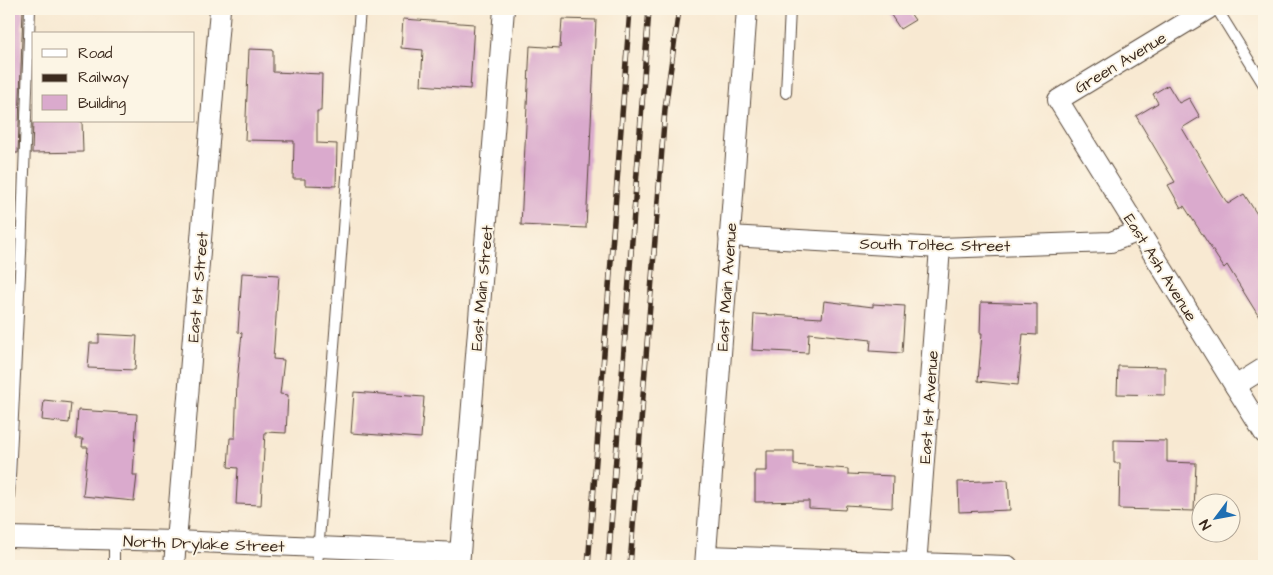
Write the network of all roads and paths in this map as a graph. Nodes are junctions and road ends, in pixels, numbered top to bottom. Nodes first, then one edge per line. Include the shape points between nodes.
1 (30, 9) edge
2 (220, 9) edge
3 (360, 9) edge
4 (504, 9) edge
5 (747, 9) edge
6 (790, 9) edge
7 (1208, 9) edge
8 (1217, 9) edge
9 (1264, 85) edge
10 (786, 93) dead end
11 (1058, 100) joint
12 (1139, 231) junction
13 (729, 236) junction
14 (940, 248) junction
15 (1264, 368) edge
16 (1235, 386) junction
17 (1264, 433) edge
18 (9, 497) edge
19 (9, 537) edge
20 (114, 539) junction
21 (176, 541) junction
22 (318, 557) edge
23 (459, 560) edge
24 (705, 561) edge
25 (780, 562) edge
26 (916, 565) edge
27 (114, 566) edge
28 (174, 566) edge
29 (1008, 566) edge

1 - 18 lane
2 - 21 street, East 1st Street
3 - 22 lane
4 - 23 street, East Main Street
5 - 13 street, East Main Avenue
6 - 10 lane
7 - 11 street, Green Avenue
8 - 9 lane
11 - 12 street, East Ash Avenue
12 - 14 street, South Toltec Street via 1111,242
12 - 16 street, East Ash Avenue
13 - 14 street, South Toltec Street
13 - 24 street, East Main Avenue
14 - 26 street, East 1st Avenue
15 - 16 street
16 - 17 street, East Ash Avenue
19 - 20 street, North Drylake Street
20 - 21 street, North Drylake Street
20 - 27 lane
21 - 22 street, North Drylake Street
21 - 28 street, East 1st Street
22 - 23 street, North Drylake Street
24 - 25 street
25 - 26 street
26 - 29 street

